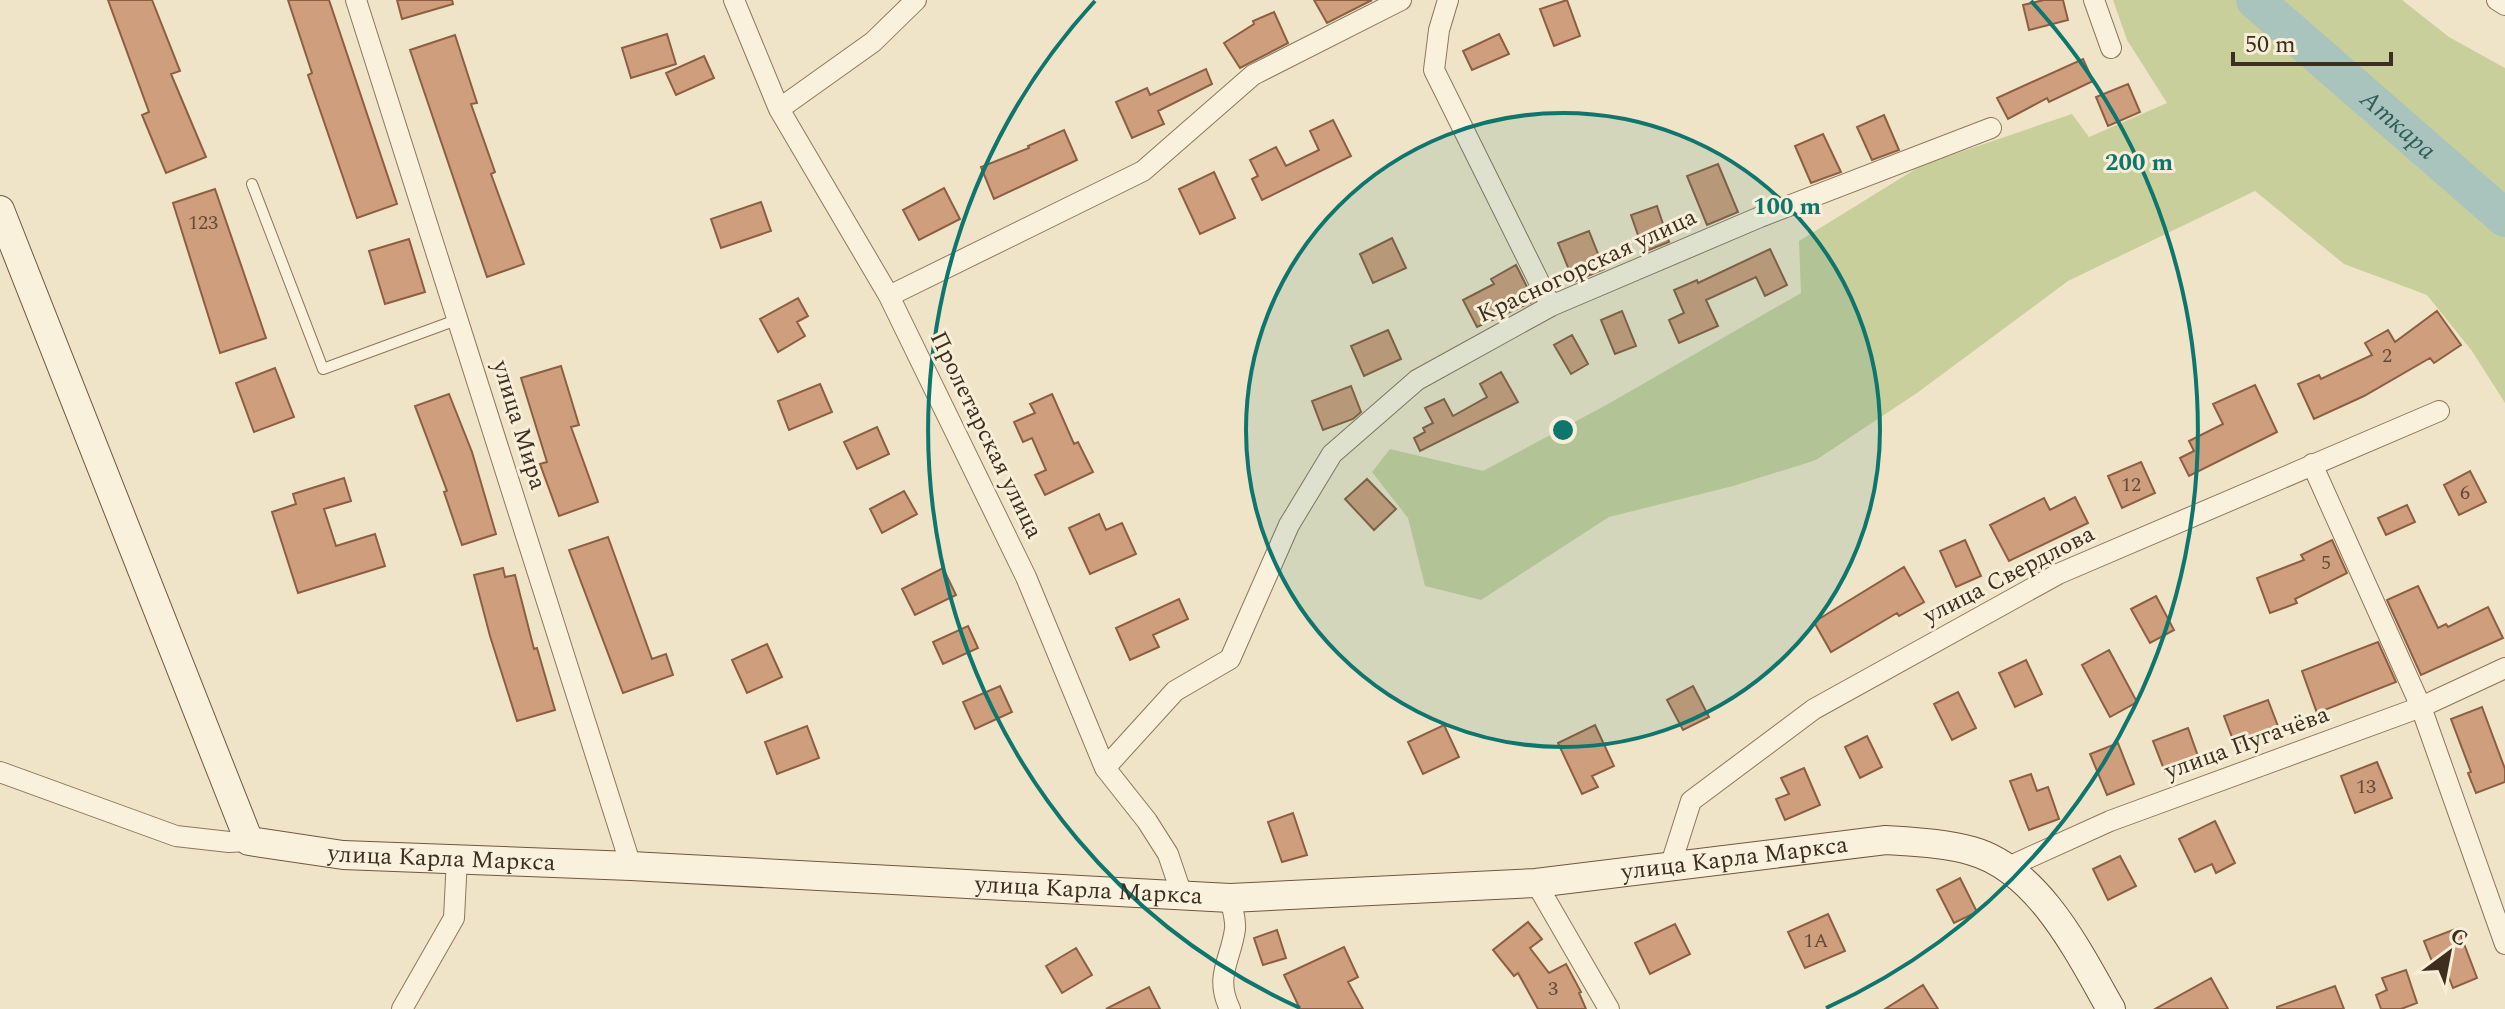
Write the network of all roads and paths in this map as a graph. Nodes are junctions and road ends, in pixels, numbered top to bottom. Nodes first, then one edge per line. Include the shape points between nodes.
1 (356, 0) edge
2 (734, 0) edge
3 (916, 0) edge
4 (1401, 0) edge
5 (1448, 0) edge
6 (2094, 0) edge
7 (2497, 0) edge
8 (2505, 5) edge
9 (2111, 48) dead end
10 (779, 109) junction
11 (1991, 128) dead end
12 (252, 184) dead end
13 (0, 210) edge
14 (889, 296) junction
15 (1551, 306) junction
16 (459, 319) junction
17 (2439, 411) dead end
18 (2312, 464) junction
19 (2505, 668) edge
20 (2421, 707) junction
21 (1105, 768) junction
22 (0, 772) edge
23 (249, 841) junction
24 (457, 858) junction
25 (631, 866) junction
26 (1670, 867) junction
27 (2006, 868) junction
28 (1536, 883) junction
29 (1182, 895) junction
30 (1230, 898) junction
31 (2505, 944) edge
32 (402, 1009) edge
33 (1230, 1009) edge
34 (1609, 1009) edge
35 (2111, 1009) edge

1 - 16 street, улица Мира
2 - 10 street, Пролетарская улица
3 - 10 street via 873,42
4 - 14 street via 1253,75 1143,171
5 - 15 street via 1434,70
6 - 9 street
7 - 8 street
10 - 14 street, Пролетарская улица
11 - 15 street, Красногорская улица via 1760,217
12 - 16 lane via 323,369
13 - 23 street
14 - 21 street, Пролетарская улица via 1026,577
15 - 21 street, Красногорская улица via 1417,380 1332,454 1289,525 1230,659 1175,691
16 - 25 street, улица Мира
17 - 18 street, улица Свердлова
18 - 20 street
18 - 26 street, улица Свердлова via 2058,574 1814,709 1691,801
19 - 20 street, улица Пугачёва
20 - 27 street, улица Пугачёва via 2110,821
20 - 31 street
21 - 29 street, Пролетарская улица via 1168,854
22 - 23 street, улица Карла Маркса via 176,836
23 - 24 street, улица Карла Маркса via 343,855
24 - 25 street, улица Карла Маркса
24 - 32 street via 454,918
25 - 29 street, улица Карла Маркса
26 - 27 street, улица Карла Маркса via 1886,840 1974,851
26 - 28 street, улица Карла Маркса
27 - 35 street, улица Карла Маркса via 2044,901
28 - 30 street, улица Карла Маркса
28 - 34 street
29 - 30 street, улица Карла Маркса
30 - 33 street via 1236,927 1223,972

